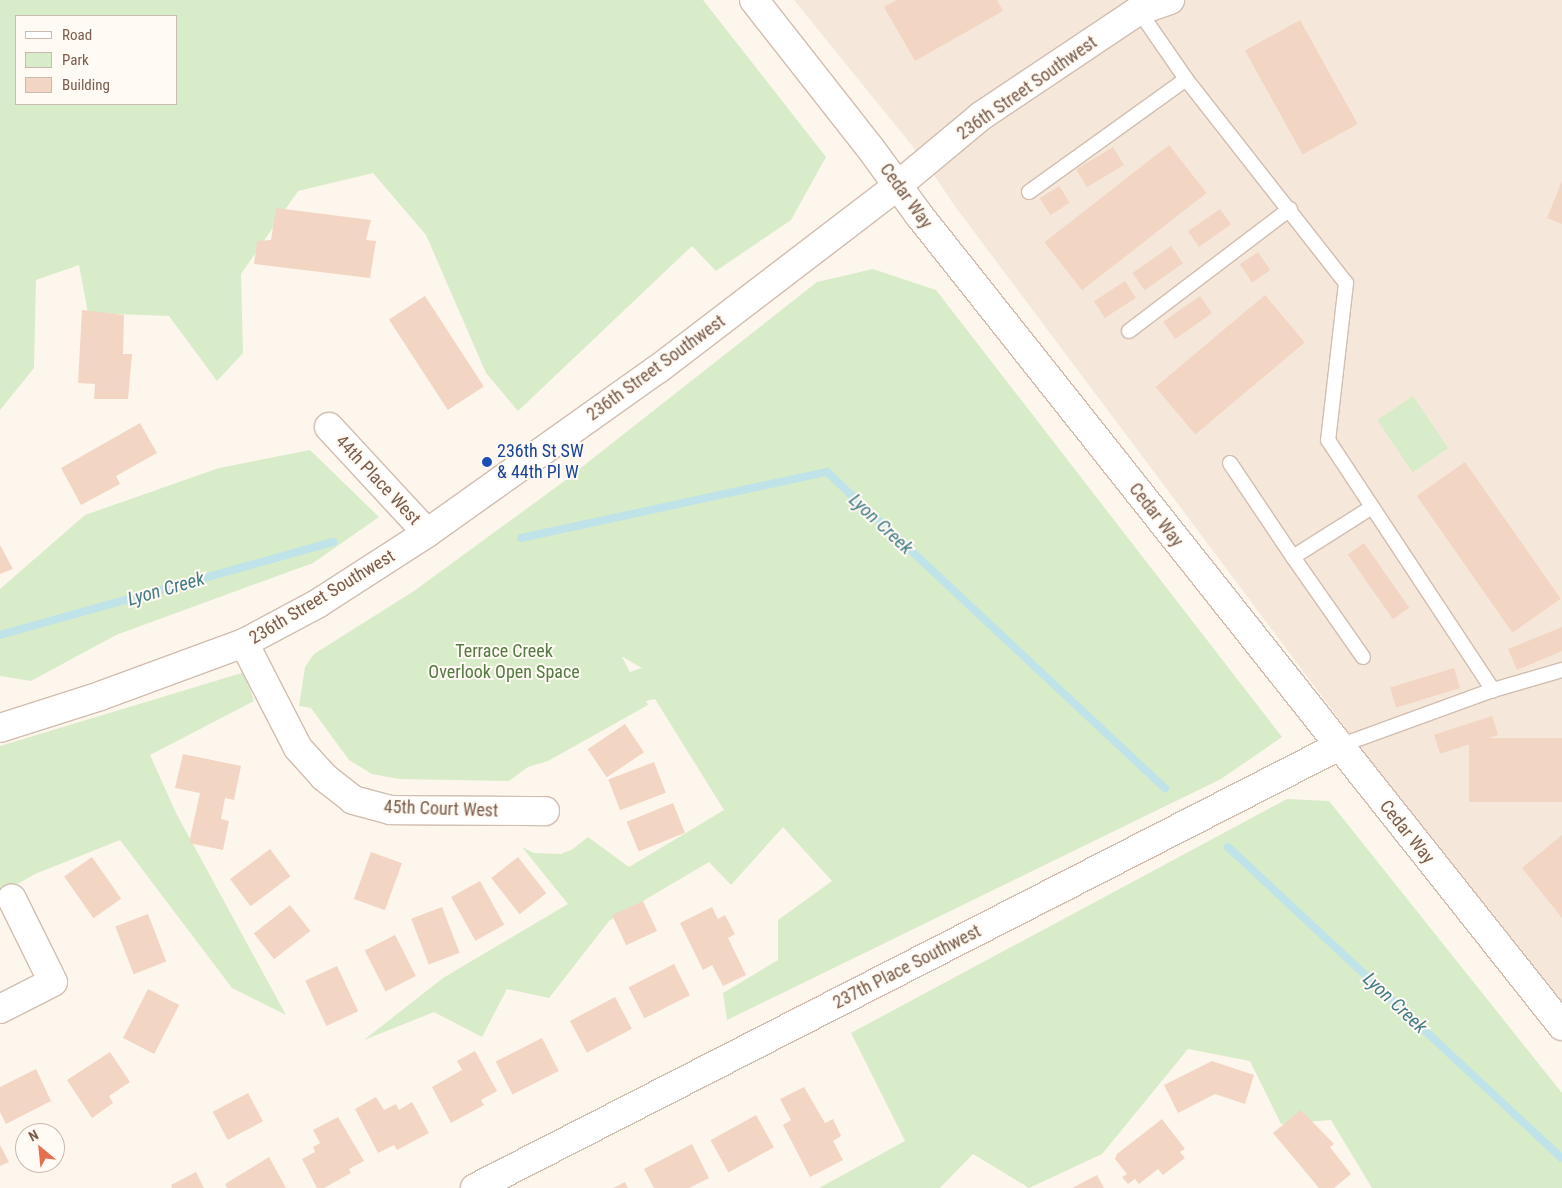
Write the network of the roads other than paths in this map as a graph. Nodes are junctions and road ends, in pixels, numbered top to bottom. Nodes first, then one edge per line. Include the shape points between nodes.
1 (754, 0) edge
2 (1170, 0) edge
3 (1136, 5) edge
4 (1186, 78) junction
5 (897, 186) junction
6 (1029, 192) dead end
7 (1290, 209) junction
8 (1129, 331) dead end
9 (329, 427) dead end
10 (1230, 463) dead end
11 (1372, 507) junction
12 (427, 532) junction
13 (1294, 557) junction
14 (244, 643) junction
15 (1363, 657) dead end
16 (1562, 670) edge
17 (1493, 690) junction
18 (0, 728) edge
19 (1339, 746) junction
20 (545, 812) dead end
21 (12, 899) dead end
22 (0, 1009) edge
23 (1562, 1026) edge
24 (475, 1188) edge

1 - 5 main road, Cedar Way
2 - 3 main road, 236th Street Southwest
3 - 4 lane
3 - 5 main road, 236th Street Southwest via 981,116
4 - 6 lane
4 - 7 lane
5 - 12 main road, 236th Street Southwest via 658,369
5 - 19 main road, Cedar Way
7 - 8 lane
7 - 11 lane via 1346,283 1328,440
9 - 12 main road, 44th Place West
10 - 13 lane
11 - 13 lane
11 - 17 lane
12 - 14 main road, 236th Street Southwest via 317,604
13 - 15 lane
14 - 18 main road, 236th Street Southwest via 100,696
14 - 20 main road, 45th Court West via 298,748 352,800 390,810
16 - 17 lane
17 - 19 lane
19 - 23 main road, Cedar Way
19 - 24 main road, 237th Place Southwest
21 - 22 main road via 53,982

